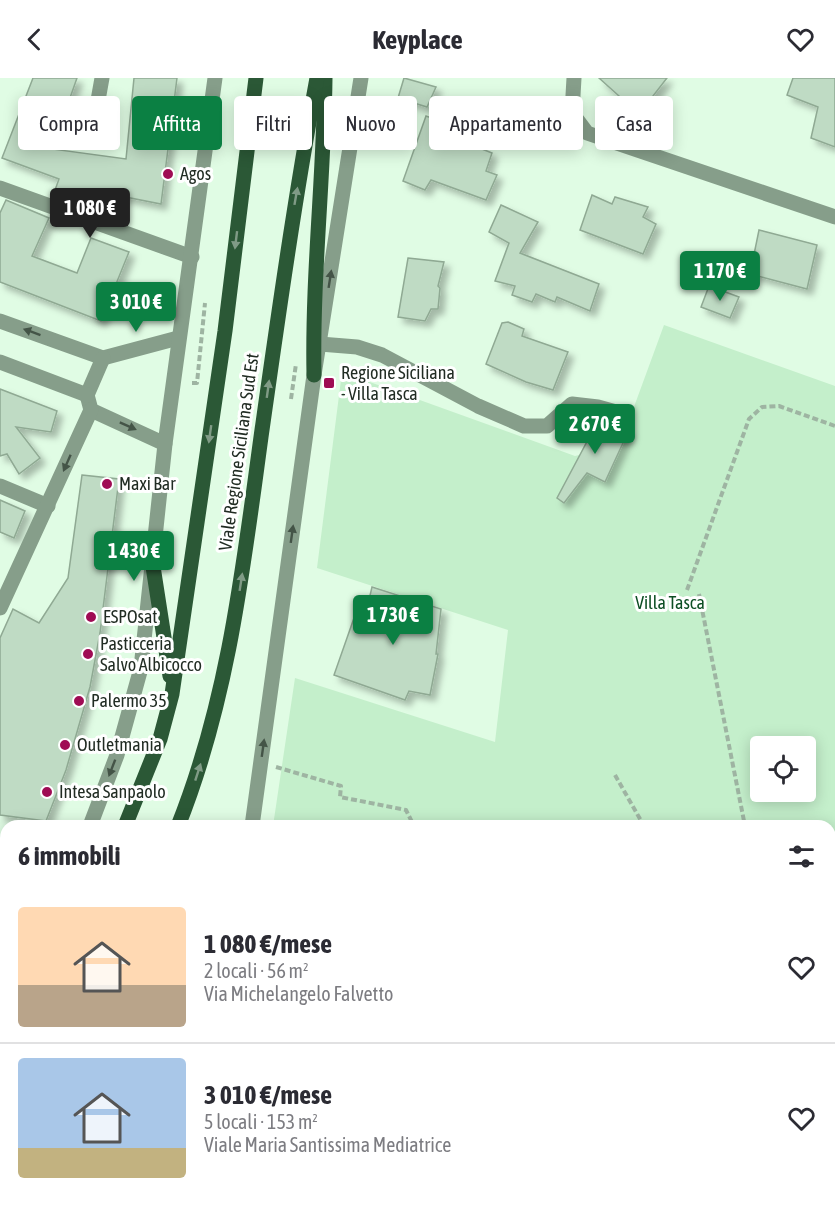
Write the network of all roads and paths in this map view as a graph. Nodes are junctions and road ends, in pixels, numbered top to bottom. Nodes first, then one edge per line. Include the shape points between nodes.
1 (102, 78) edge
2 (215, 78) edge
3 (256, 78) edge
4 (317, 78) edge
5 (325, 78) edge
6 (361, 78) edge
7 (574, 78) edge
8 (99, 96) edge
9 (0, 189) edge
10 (835, 217) edge
11 (192, 257) junction
12 (205, 303) dead end
13 (0, 321) edge
14 (178, 338) junction
15 (320, 344) junction
16 (102, 358) junction
17 (0, 363) edge
18 (314, 375) junction
19 (192, 383) dead end
20 (89, 402) junction
21 (623, 414) dead end
22 (835, 426) edge
23 (165, 444) junction
24 (0, 486) edge
25 (48, 506) junction
26 (152, 561) junction
27 (687, 590) dead end
28 (699, 594) dead end
29 (0, 608) edge
30 (172, 694) junction
31 (260, 764) junction
32 (615, 775) dead end
33 (92, 820) edge
34 (127, 820) edge
35 (180, 820) edge
36 (253, 820) edge
37 (411, 820) edge
38 (641, 820) edge
39 (744, 820) edge

1 - 8 street
2 - 11 street
3 -> 30 main road, Viale Regione Siciliana Sud Est via 225,331
35 -> 4 main road, Viale Regione Siciliana Sud Est via 207,743 227,665 293,209
5 - 18 main road via 324,160 313,305
15 -> 6 street
7 - 10 street via 572,113 587,134
9 - 11 street
11 - 14 street
12 - 19 path via 197,383
16 -> 13 street
14 - 16 street
14 - 23 street
15 - 18 street
15 - 21 street via 357,347 382,355 524,426 548,426 572,404
16 - 20 street
17 - 20 street
31 -> 18 street
20 -> 23 street
20 -> 25 street
22 - 27 path via 779,406 762,406 749,418
23 - 26 street
24 - 25 street
25 - 29 street
26 - 30 main road
26 -> 33 street via 141,668 117,755
28 - 39 path
30 - 34 main road, Viale Regione Siciliana Sud Est via 160,738
31 - 36 street
31 - 37 path via 341,786 340,797 406,810
32 - 38 path

